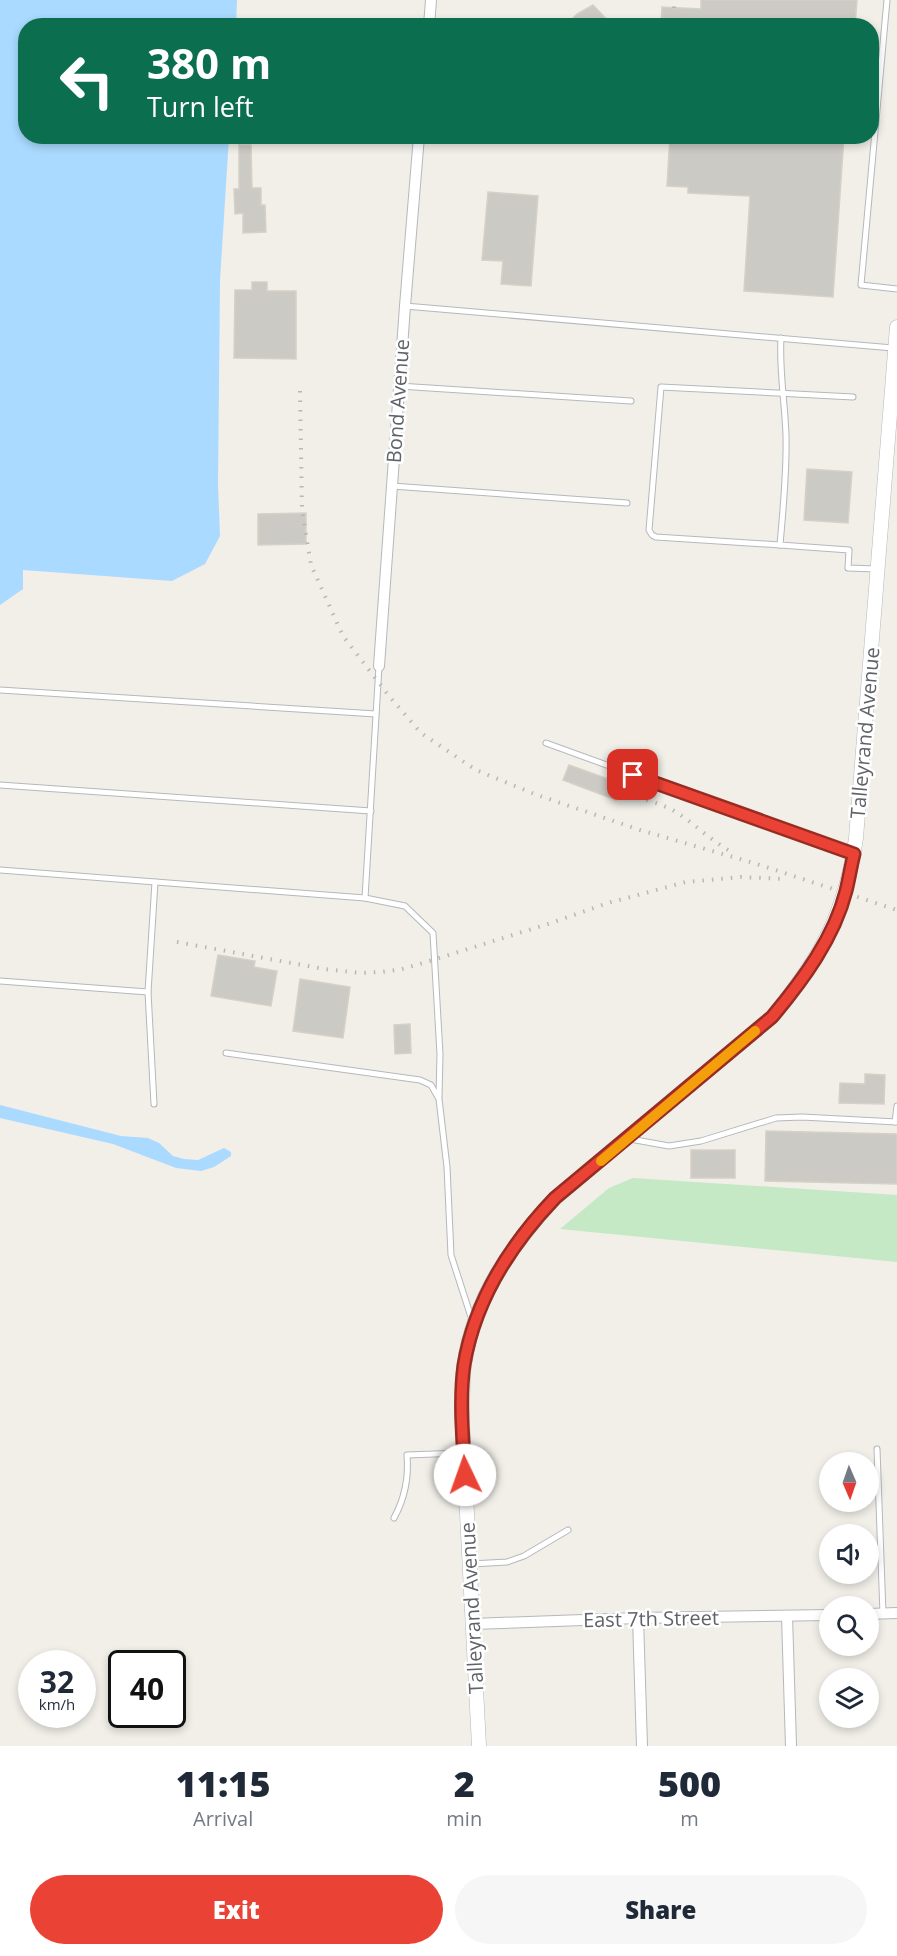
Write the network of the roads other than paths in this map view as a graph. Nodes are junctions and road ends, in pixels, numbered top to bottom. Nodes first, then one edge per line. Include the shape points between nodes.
1 (431, 0) edge
2 (887, 0) edge
3 (430, 18) edge
4 (879, 88) edge
5 (419, 144) edge
6 (874, 144) edge
7 (897, 289) edge
8 (405, 306) junction
9 (897, 327) edge
10 (781, 339) junction
11 (895, 348) junction
12 (399, 386) junction
13 (782, 394) junction
14 (853, 397) dead end
15 (631, 401) dead end
16 (892, 453) edge
17 (392, 486) junction
18 (627, 503) dead end
19 (780, 545) junction
20 (878, 569) junction
21 (379, 666) joint
22 (0, 690) edge
23 (376, 714) junction
24 (546, 743) dead end
25 (0, 785) edge
26 (370, 810) junction
27 (854, 854) junction
28 (0, 870) edge
29 (155, 882) junction
30 (365, 898) junction
31 (0, 981) edge
32 (148, 992) junction
33 (226, 1053) dead end
34 (439, 1099) junction
35 (154, 1104) dead end
36 (897, 1106) edge
37 (896, 1122) edge
38 (628, 1139) junction
39 (474, 1324) junction
40 (877, 1449) dead end
41 (464, 1452) junction
42 (394, 1518) dead end
43 (568, 1530) dead end
44 (469, 1564) junction
45 (897, 1613) edge
46 (879, 1614) edge
47 (884, 1614) junction
48 (819, 1615) edge
49 (786, 1616) junction
50 (638, 1618) junction
51 (472, 1624) junction
52 (479, 1746) edge
53 (642, 1746) edge
54 (791, 1746) edge

1 - 3 street
2 - 4 lane
5 - 8 street, Bond Avenue
6 - 7 lane via 861,285
8 - 10 lane
8 - 12 street, Bond Avenue
9 - 11 street, Talleyrand Avenue
10 - 11 lane
10 - 13 lane
11 - 16 street, Talleyrand Avenue
12 - 15 lane
12 - 17 street, Bond Avenue
13 - 14 lane
13 - 19 lane via 786,470
13 - 19 lane via 662,387 649,530 656,537
16 - 20 street, Talleyrand Avenue
17 - 18 lane
17 - 21 street, Bond Avenue
19 - 20 lane via 849,550 848,568
20 - 27 street, Talleyrand Avenue
21 - 23 lane
22 - 23 lane
23 - 26 lane
24 - 27 lane
25 - 26 lane
26 - 30 lane
27 - 38 street, Talleyrand Avenue via 846,892 832,928 796,987 772,1017
28 - 29 lane
29 - 30 lane
29 - 32 lane
30 - 34 lane via 405,906 433,933
31 - 32 lane
32 - 35 lane
33 - 34 lane via 420,1080 431,1085
34 - 39 lane via 452,1255
36 - 37 lane
37 - 38 lane via 777,1118 701,1141 669,1146
38 - 39 street, Talleyrand Avenue via 555,1198 528,1227 485,1294
39 - 41 street, Talleyrand Avenue via 464,1365
40 - 47 lane
41 - 42 lane via 407,1455 405,1491
41 - 44 street, Talleyrand Avenue
43 - 44 lane via 507,1562
44 - 51 street, Talleyrand Avenue
45 - 47 street
46 - 47 street
48 - 49 street, East 7th Street
49 - 50 street, East 7th Street
49 - 54 street
50 - 51 street, East 7th Street
50 - 53 street
51 - 52 street, Talleyrand Avenue

